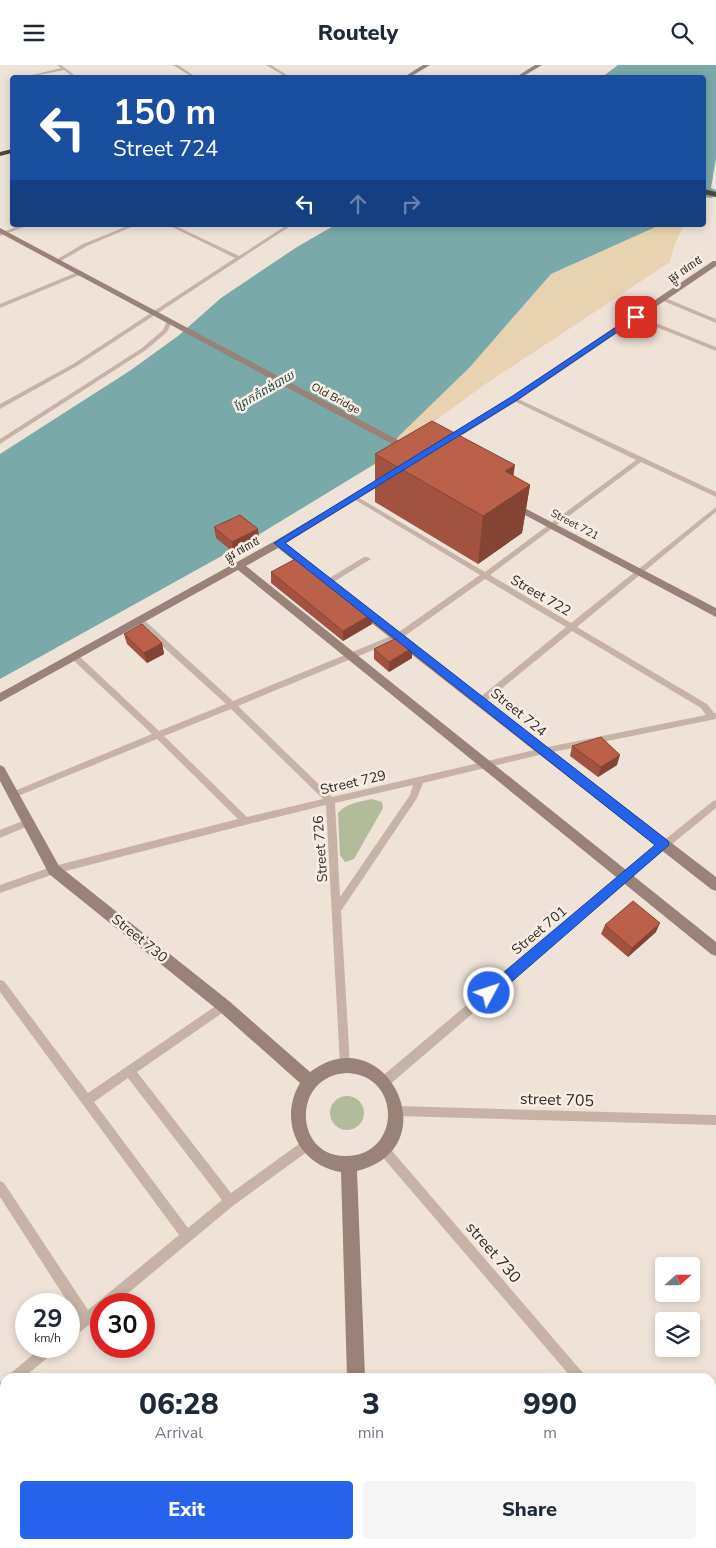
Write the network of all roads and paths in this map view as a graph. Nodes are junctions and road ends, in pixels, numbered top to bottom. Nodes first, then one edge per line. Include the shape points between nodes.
1 (58, 65) edge
2 (184, 65) edge
3 (268, 65) edge
4 (428, 65) edge
5 (539, 65) edge
6 (177, 66) edge
7 (64, 69) junction
8 (36, 75) edge
9 (72, 75) edge
10 (191, 75) edge
11 (285, 75) edge
12 (410, 75) edge
13 (522, 75) edge
14 (21, 227) edge
15 (129, 227) edge
16 (174, 227) edge
17 (287, 227) edge
18 (2, 233) edge
19 (239, 258) junction
20 (57, 261) junction
21 (716, 263) edge
22 (80, 273) junction
23 (663, 299) junction
24 (0, 306) edge
25 (154, 313) junction
26 (636, 317) junction
27 (716, 321) edge
28 (170, 323) junction
29 (716, 349) edge
30 (514, 399) junction
31 (2, 405) edge
32 (0, 442) edge
33 (433, 449) edge
34 (414, 452) edge
35 (641, 459) junction
36 (396, 472) edge
37 (716, 495) edge
38 (354, 497) junction
39 (500, 498) edge
40 (716, 509) edge
41 (552, 526) junction
42 (279, 543) junction
43 (367, 559) dead end
44 (239, 565) junction
45 (640, 572) junction
46 (484, 576) junction
47 (330, 585) joint
48 (348, 598) edge
49 (716, 613) edge
50 (140, 621) junction
51 (572, 628) junction
52 (399, 636) junction
53 (352, 656) junction
54 (75, 657) junction
55 (0, 698) edge
56 (481, 701) junction
57 (231, 704) junction
58 (714, 716) edge
59 (158, 735) junction
60 (543, 751) junction
61 (486, 765) junction
62 (0, 770) edge
63 (419, 781) junction
64 (15, 795) junction
65 (330, 801) junction
66 (716, 803) edge
67 (245, 821) junction
68 (30, 822) junction
69 (0, 834) edge
70 (664, 845) junction
71 (54, 870) junction
72 (625, 877) junction
73 (716, 885) edge
74 (0, 889) edge
75 (338, 908) junction
76 (716, 950) edge
77 (0, 984) edge
78 (224, 1006) junction
79 (345, 1066) junction
80 (130, 1072) junction
81 (310, 1082) junction
82 (384, 1082) junction
83 (87, 1100) junction
84 (396, 1111) junction
85 (716, 1120) edge
86 (307, 1145) junction
87 (383, 1149) junction
88 (349, 1164) junction
89 (0, 1187) edge
90 (230, 1201) junction
91 (187, 1236) junction
92 (118, 1293) edge
93 (90, 1316) edge
94 (86, 1319) junction
95 (80, 1324) edge
96 (38, 1358) edge
97 (20, 1373) edge
98 (356, 1373) edge
99 (576, 1373) edge

1 - 7 street
2 - 6 street
3 - 11 street
4 - 12 street
5 - 13 street
6 - 10 street
7 - 8 street
7 - 9 street
14 - 18 street
15 - 20 street via 85,245
16 - 19 street
17 - 19 street
18 - 20 street, Old Bridge
19 - 25 street
20 - 22 street, Old Bridge
21 - 23 street, ផ្លូវ ៧៣៥
22 - 24 street
22 - 25 street, Old Bridge
23 - 26 street, ផ្លូវ ៧៣៥
23 - 27 street
25 - 28 street, Old Bridge
25 - 31 street via 75,365
26 - 29 street
26 - 30 street, ផ្លូវ ៧៣៥
28 - 32 street via 144,349
28 - 34 street, Old Bridge
30 - 33 street, ផ្លូវ ៧៣៥
30 - 35 street
35 - 37 street
35 - 41 street
36 - 38 street, ផ្លូវ ៧៣៥
38 - 42 street, ផ្លូវ ៧៣៥
38 - 46 street, Street 722
39 - 41 street, Street 721
40 - 45 street
41 - 45 street, Street 721
41 - 46 street
42 - 44 street, ផ្លូវ ៧៣៥
42 - 47 street
43 - 47 street
44 - 50 street, ផ្លូវ ៧៣៥
44 - 53 street
45 - 49 street, Street 721
45 - 51 street
46 - 51 street, Street 722
46 - 52 street
48 - 52 street, Street 724
50 - 54 street, ផ្លូវ ៧៣៥
50 - 57 street, Street 726
51 - 56 street
51 - 58 street, Street 722 via 704,706
52 - 53 street
52 - 56 street, Street 724
53 - 57 street
53 - 61 street
54 - 55 street, ផ្លូវ ៧៣៥
54 - 59 street
56 - 60 street, Street 724
57 - 59 street
57 - 65 street, Street 726
58 - 60 street, Street 729
59 - 64 street
59 - 67 street
60 - 61 street, Street 729
60 - 70 street, Street 724
61 - 63 street, Street 729
61 - 72 street
62 - 64 street, Street 730
63 - 65 street, Street 729
63 - 75 street via 414,796
64 - 68 street, Street 730
65 - 67 street, Street 729
65 - 75 street, Street 726
66 - 70 street, Street 701
67 - 71 street, Street 729
68 - 69 street
68 - 71 street, Street 730
70 - 72 street, Street 701
70 - 73 street, Street 724
71 - 74 street, Street 729
71 - 78 street, Street 730
72 - 76 street
72 - 82 street, Street 701
75 - 79 street, Street 726
77 - 83 street
78 - 80 street
78 - 81 street, Street 730
79 - 81 street via 330,1069
79 - 82 street via 369,1071
80 - 83 street
80 - 90 street
81 - 86 street via 300,1098 297,1111 299,1129
82 - 84 street via 393,1096
83 - 91 street
84 - 85 street, street 705
84 - 87 street via 393,1133
86 - 88 street via 328,1160
86 - 90 street
87 - 88 street via 369,1159
87 - 99 street, street 730
88 - 98 street
89 - 94 street
90 - 91 street
91 - 92 street
93 - 94 street
94 - 95 street
96 - 97 street

